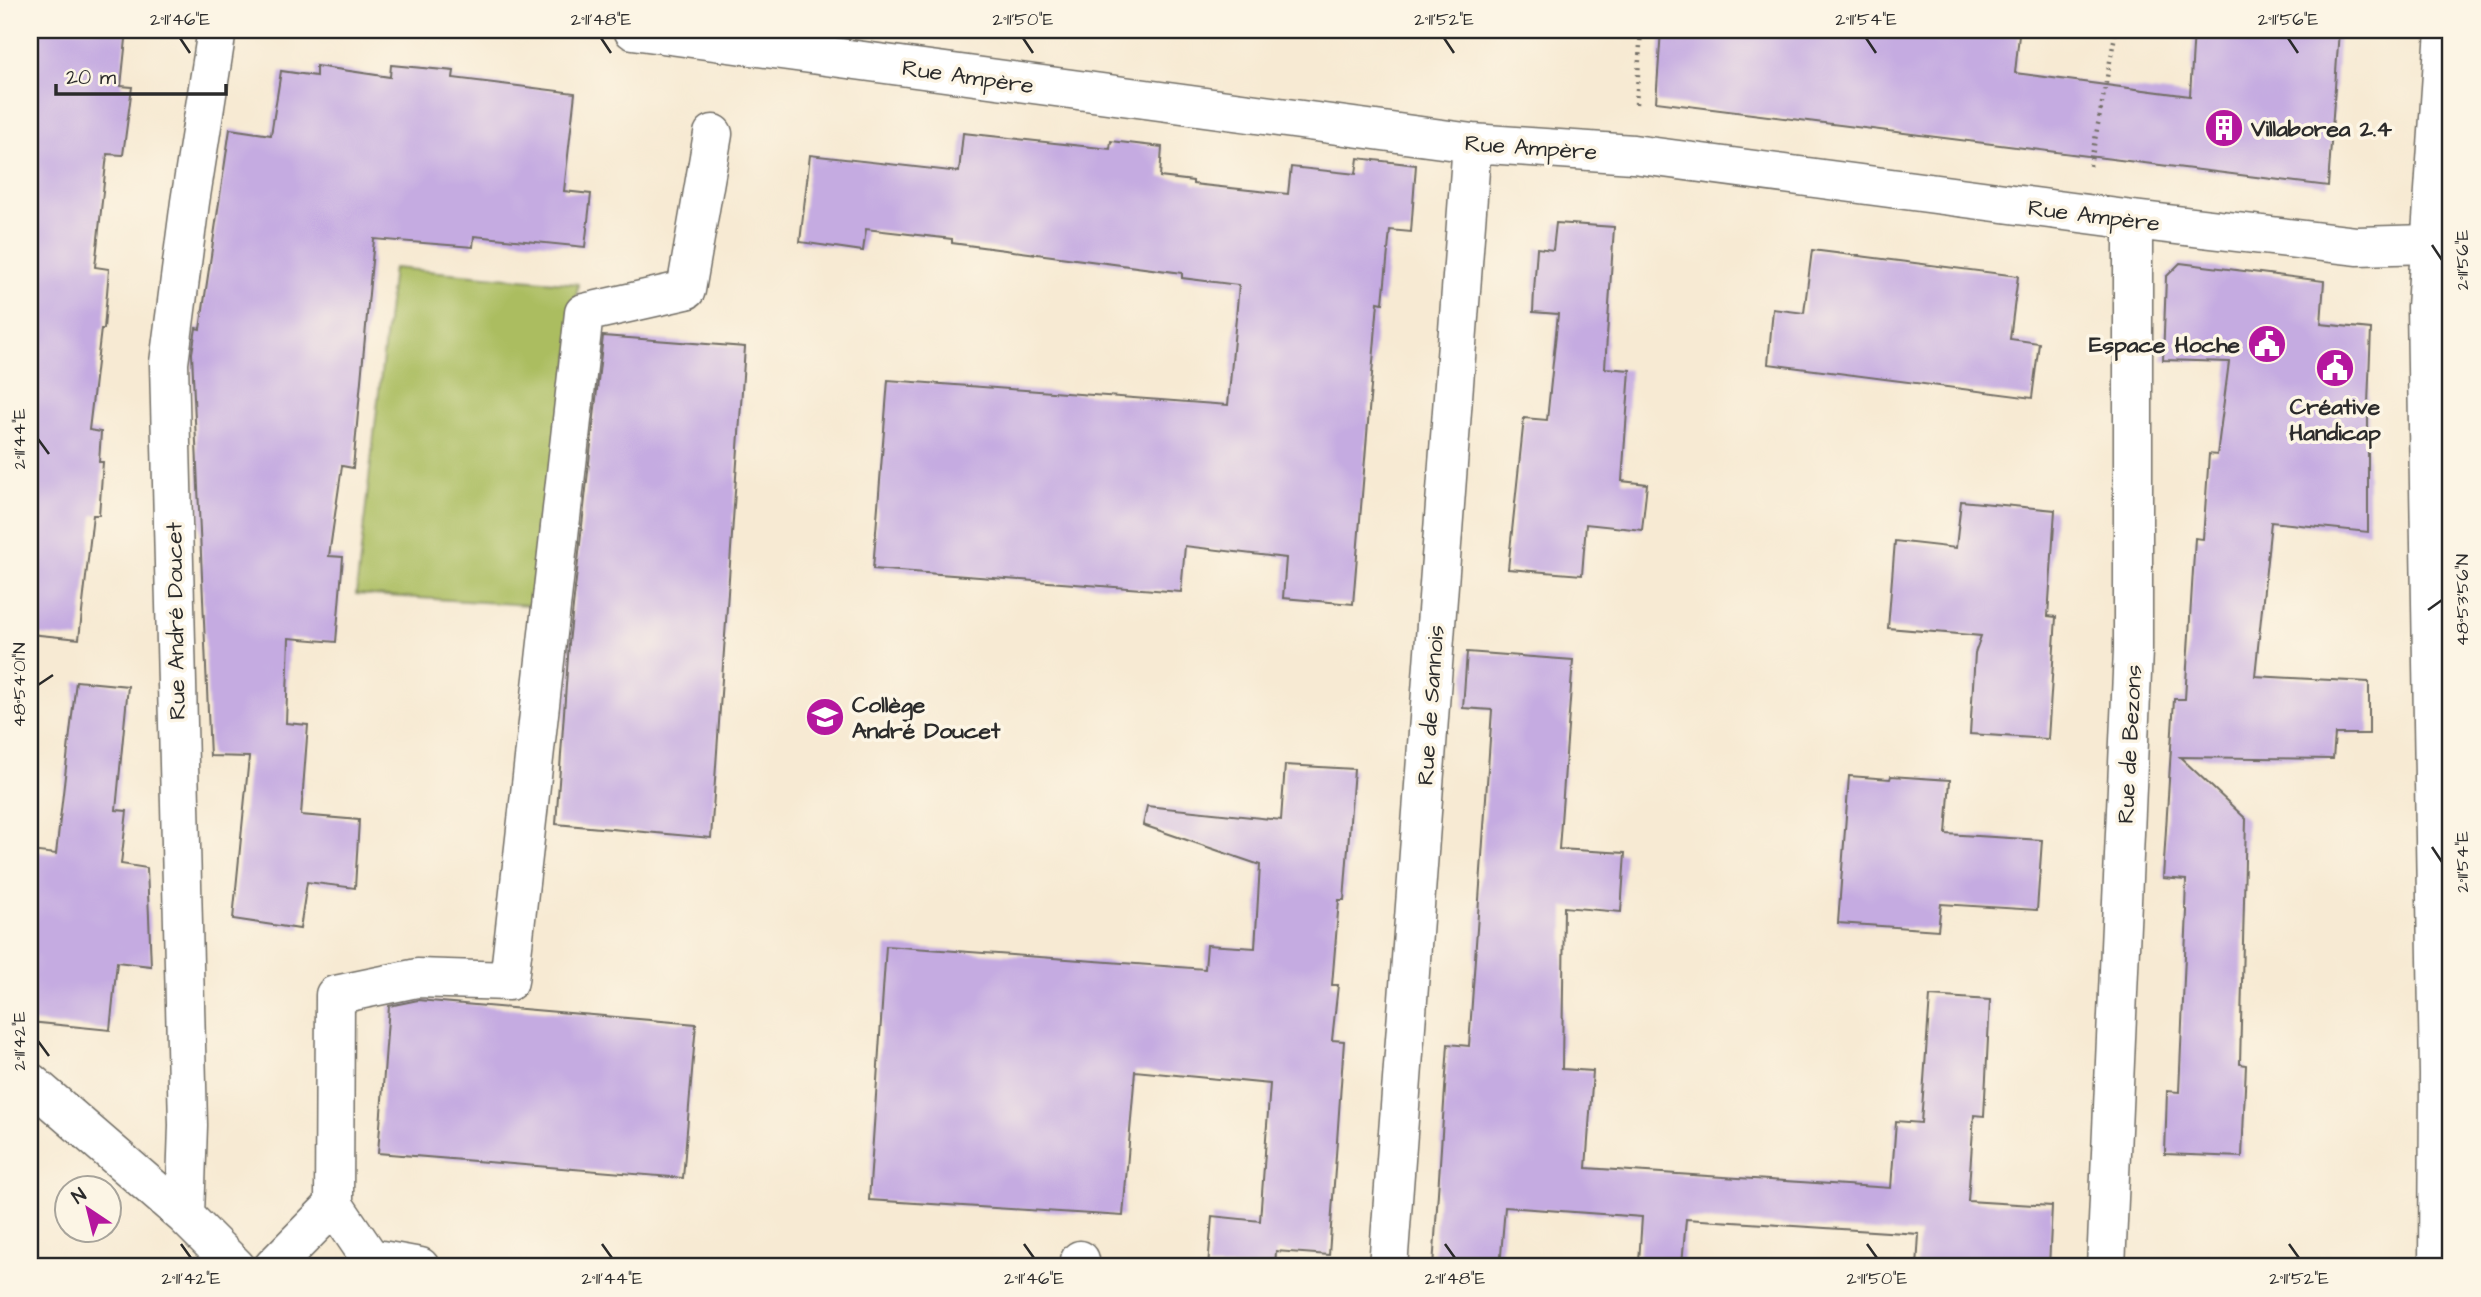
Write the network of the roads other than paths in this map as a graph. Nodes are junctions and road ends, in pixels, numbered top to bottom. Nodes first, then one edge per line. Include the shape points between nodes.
1 (217, 30) edge
2 (633, 30) edge
3 (2445, 30) edge
4 (713, 134) dead end
5 (1472, 143) junction
6 (2133, 220) junction
7 (2430, 244) junction
8 (2445, 1076) edge
9 (30, 1082) edge
10 (334, 1205) junction
11 (185, 1216) junction
12 (236, 1267) edge
13 (273, 1267) edge
14 (420, 1267) edge
15 (1388, 1267) edge
16 (2106, 1267) edge
17 (2438, 1267) edge

1 - 11 street, Rue André Doucet via 169,363 188,1125
2 - 5 street, Rue Ampère
3 - 7 street
4 - 10 street via 686,290 583,313 509,981 417,978 335,995
5 - 6 street, Rue Ampère via 1633,154
5 - 15 street, Rue de Sannois
6 - 7 street, Rue Ampère via 2357,246
6 - 16 street, Rue de Bezons via 2133,650
7 - 8 street via 2426,307
8 - 17 street
9 - 11 street
10 - 13 street
10 - 14 street via 370,1258
11 - 12 street

